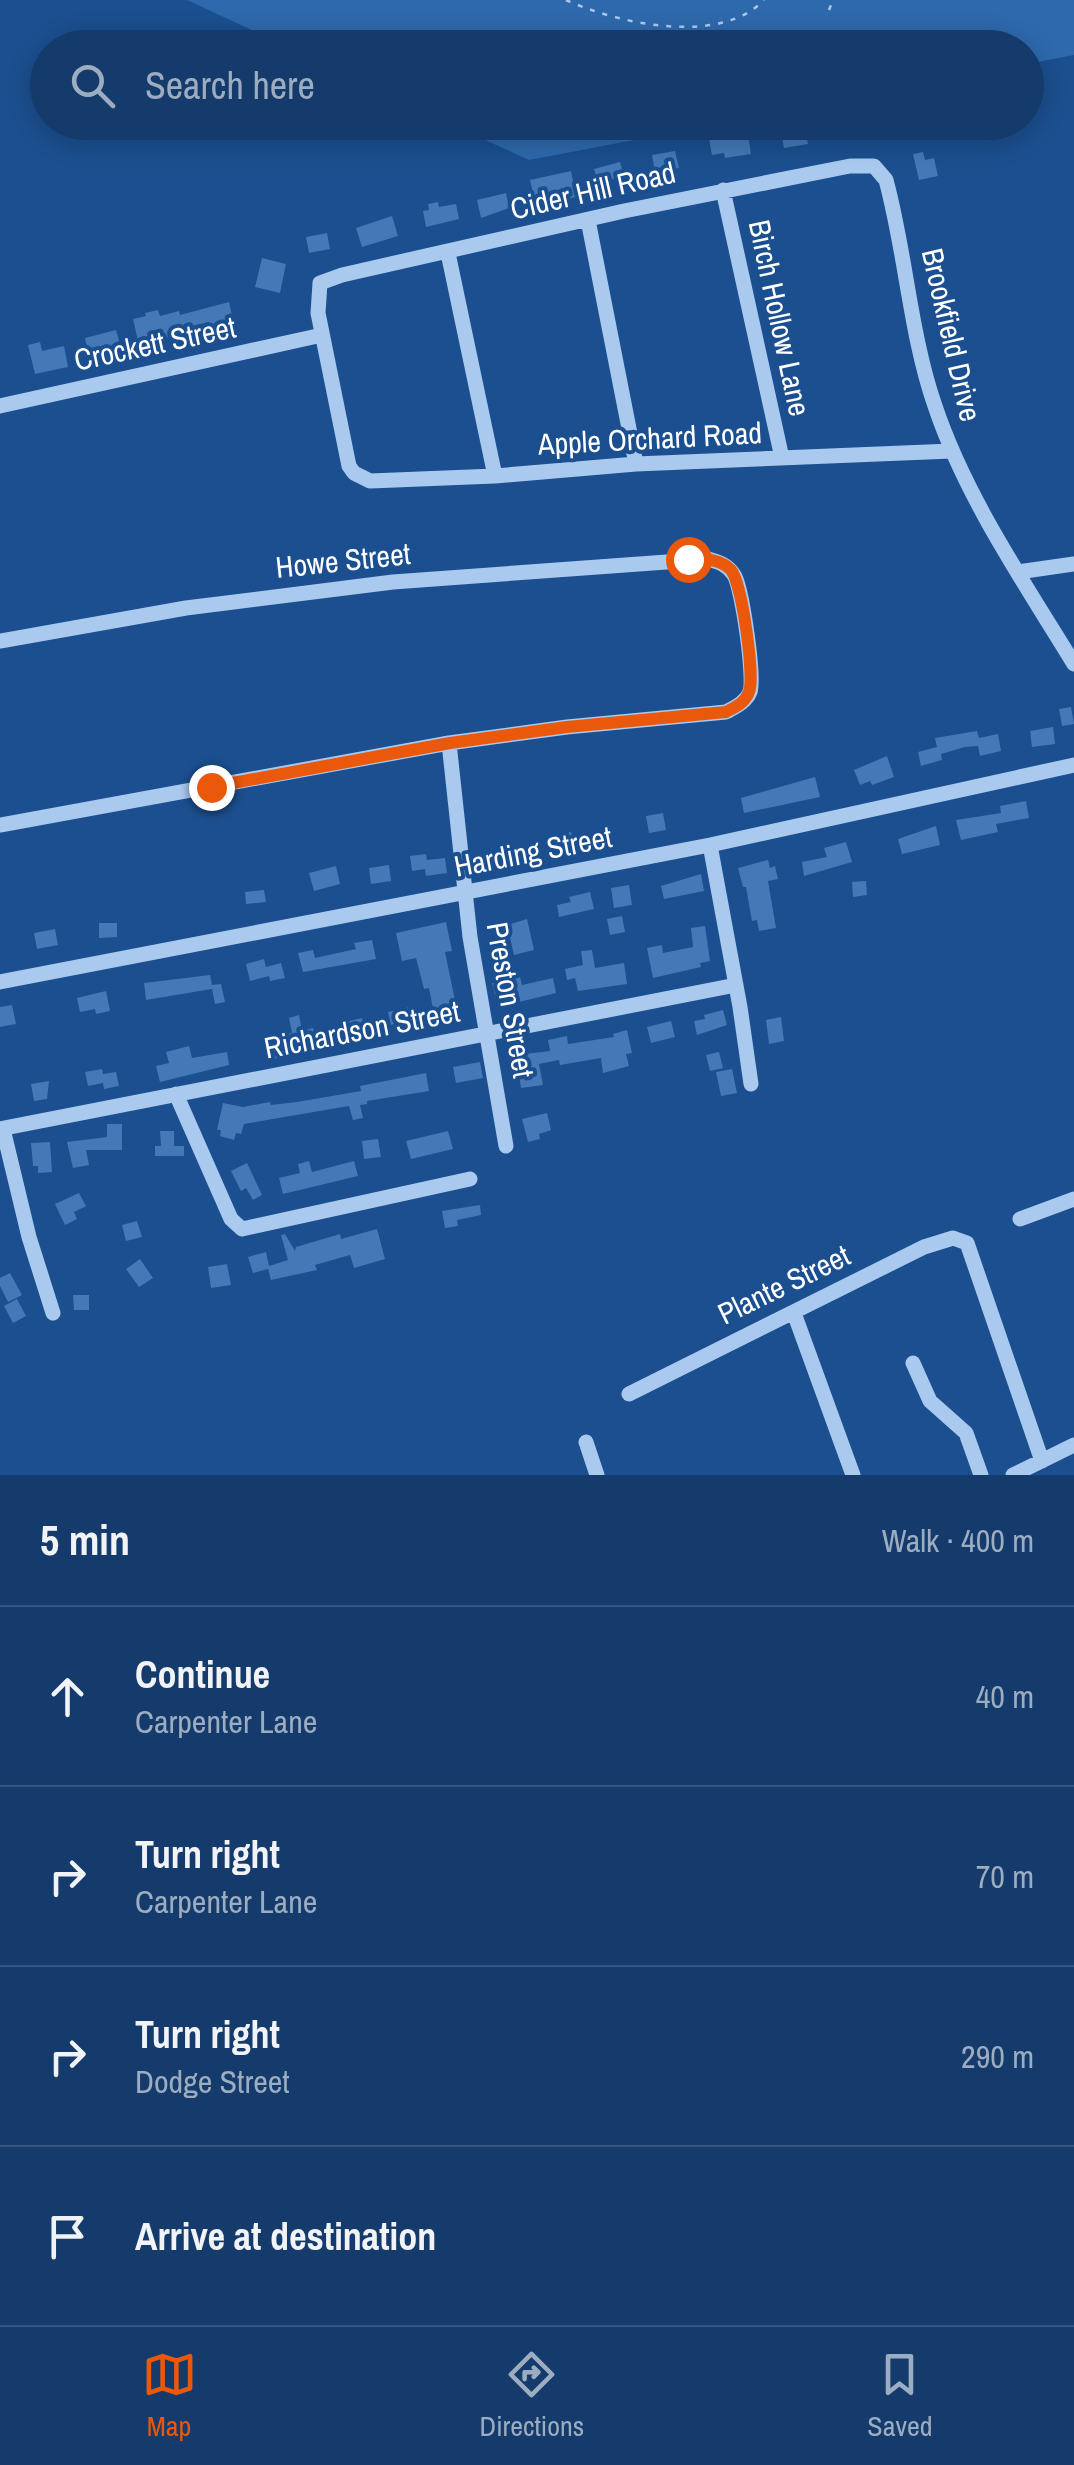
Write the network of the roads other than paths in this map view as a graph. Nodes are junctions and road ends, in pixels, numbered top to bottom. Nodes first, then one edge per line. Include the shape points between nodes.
1 (880, 170) joint
2 (723, 190) junction
3 (588, 220) junction
4 (448, 253) junction
5 (322, 335) junction
6 (0, 406) edge
7 (952, 451) junction
8 (782, 458) junction
9 (636, 464) junction
10 (495, 476) junction
11 (1074, 564) edge
12 (1018, 572) junction
13 (0, 642) edge
14 (1074, 664) edge
15 (450, 743) junction
16 (1074, 765) edge
17 (0, 826) edge
18 (710, 846) junction
19 (464, 894) junction
20 (0, 982) edge
21 (736, 985) junction
22 (488, 1033) junction
23 (257, 1079) junction
24 (751, 1084) dead end
25 (176, 1094) junction
26 (262, 1098) dead end
27 (1, 1129) edge
28 (506, 1146) dead end
29 (470, 1179) dead end
30 (1074, 1199) edge
31 (1020, 1220) dead end
32 (53, 1313) dead end
33 (794, 1313) junction
34 (914, 1363) dead end
35 (629, 1394) dead end
36 (586, 1442) dead end
37 (1074, 1446) edge
38 (1042, 1461) junction
39 (597, 1475) edge
40 (853, 1475) edge
41 (981, 1475) edge
42 (1013, 1475) edge

1 - 2 street, Cider Hill Road via 850,166
1 - 7 street, Brookfield Drive via 933,401
2 - 3 street, Cider Hill Road
2 - 8 street, Birch Hollow Lane
3 - 4 street, Cider Hill Road
3 - 9 street
4 - 5 street, Cider Hill Road via 320,283
4 - 10 street
5 - 6 street, Crockett Street
5 - 10 street, Apple Orchard Road via 354,474 381,483
7 - 8 street, Apple Orchard Road
7 - 12 street, Brookfield Drive
8 - 9 street, Apple Orchard Road
9 - 10 street, Apple Orchard Road
11 - 12 street
12 - 14 street, Brookfield Drive
13 - 15 street, Howe Street via 186,608 393,582 695,559 733,572 750,692 740,705 726,712
15 - 17 street
15 - 19 street, Preston Street
16 - 18 street, Harding Street
18 - 19 street, Harding Street
18 - 21 street
19 - 20 street, Harding Street
19 - 22 street, Preston Street
21 - 22 street, Richardson Street
21 - 24 street
22 - 23 street, Richardson Street
22 - 28 street, Preston Street
23 - 25 street, Richardson Street
23 - 26 street
25 - 27 street, Richardson Street
25 - 29 street via 231,1219 242,1229
27 - 32 street
30 - 31 street
33 - 35 street, Plante Street
33 - 38 street, Plante Street via 924,1247 953,1238 967,1243
33 - 40 street
34 - 41 street via 930,1401 966,1434
36 - 39 street
37 - 38 street
38 - 42 street

